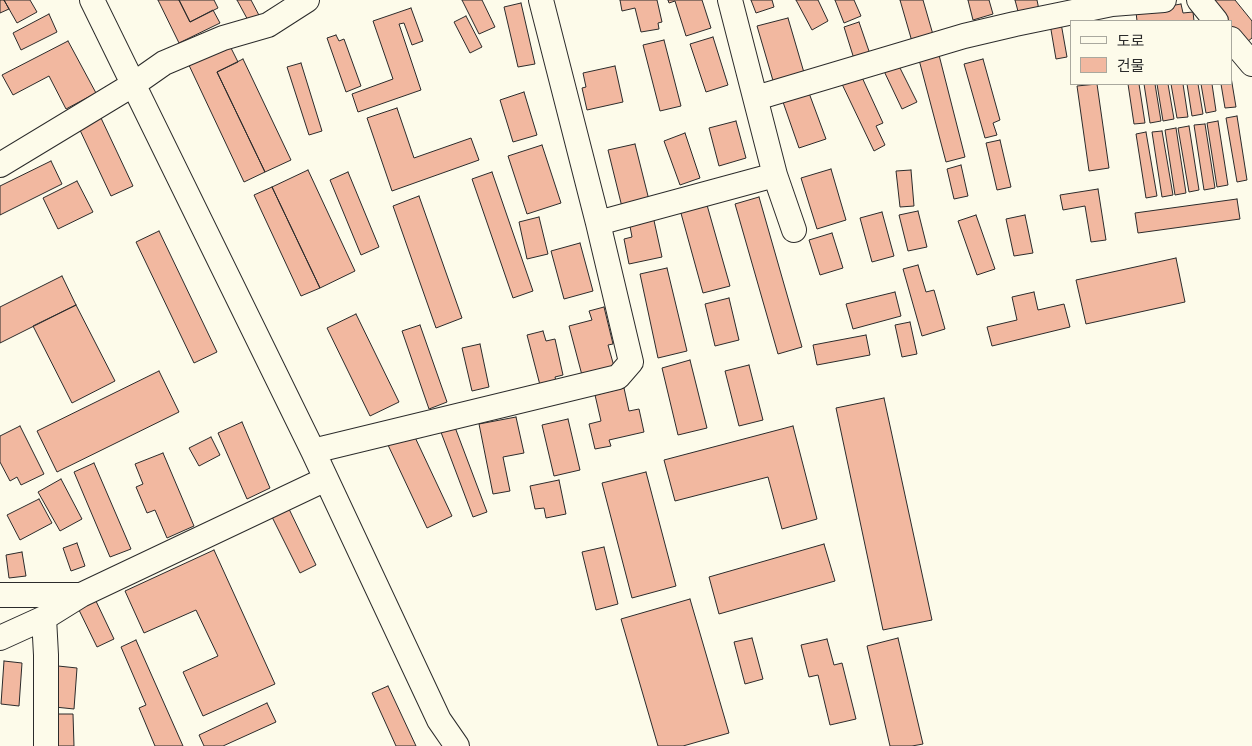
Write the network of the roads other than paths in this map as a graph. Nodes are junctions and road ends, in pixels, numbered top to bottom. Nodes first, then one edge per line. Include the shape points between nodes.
1 (92, 0) edge
2 (307, 0) edge
3 (541, 0) edge
4 (730, 0) edge
5 (1164, 0) edge
6 (1199, 0) edge
7 (1215, 20) edge
8 (1232, 40) edge
9 (1252, 64) edge
10 (134, 84) junction
11 (756, 98) junction
12 (0, 165) edge
13 (775, 175) junction
14 (598, 223) junction
15 (794, 230) dead end
16 (313, 451) junction
17 (326, 479) junction
18 (0, 595) edge
19 (81, 595) junction
20 (44, 618) junction
21 (0, 638) edge
22 (46, 746) edge
23 (457, 746) edge

1 - 10 street
2 - 10 street via 268,25 223,38 164,63
3 - 14 street
4 - 11 street
5 - 11 street via 1112,4 973,34
6 - 7 street
8 - 9 street
10 - 12 street
10 - 16 street
11 - 13 street
13 - 14 street
13 - 15 street
14 - 16 street via 631,362 618,376
16 - 17 street
17 - 19 street
17 - 23 street via 439,720
18 - 19 street
19 - 20 street
20 - 21 street
20 - 22 street

